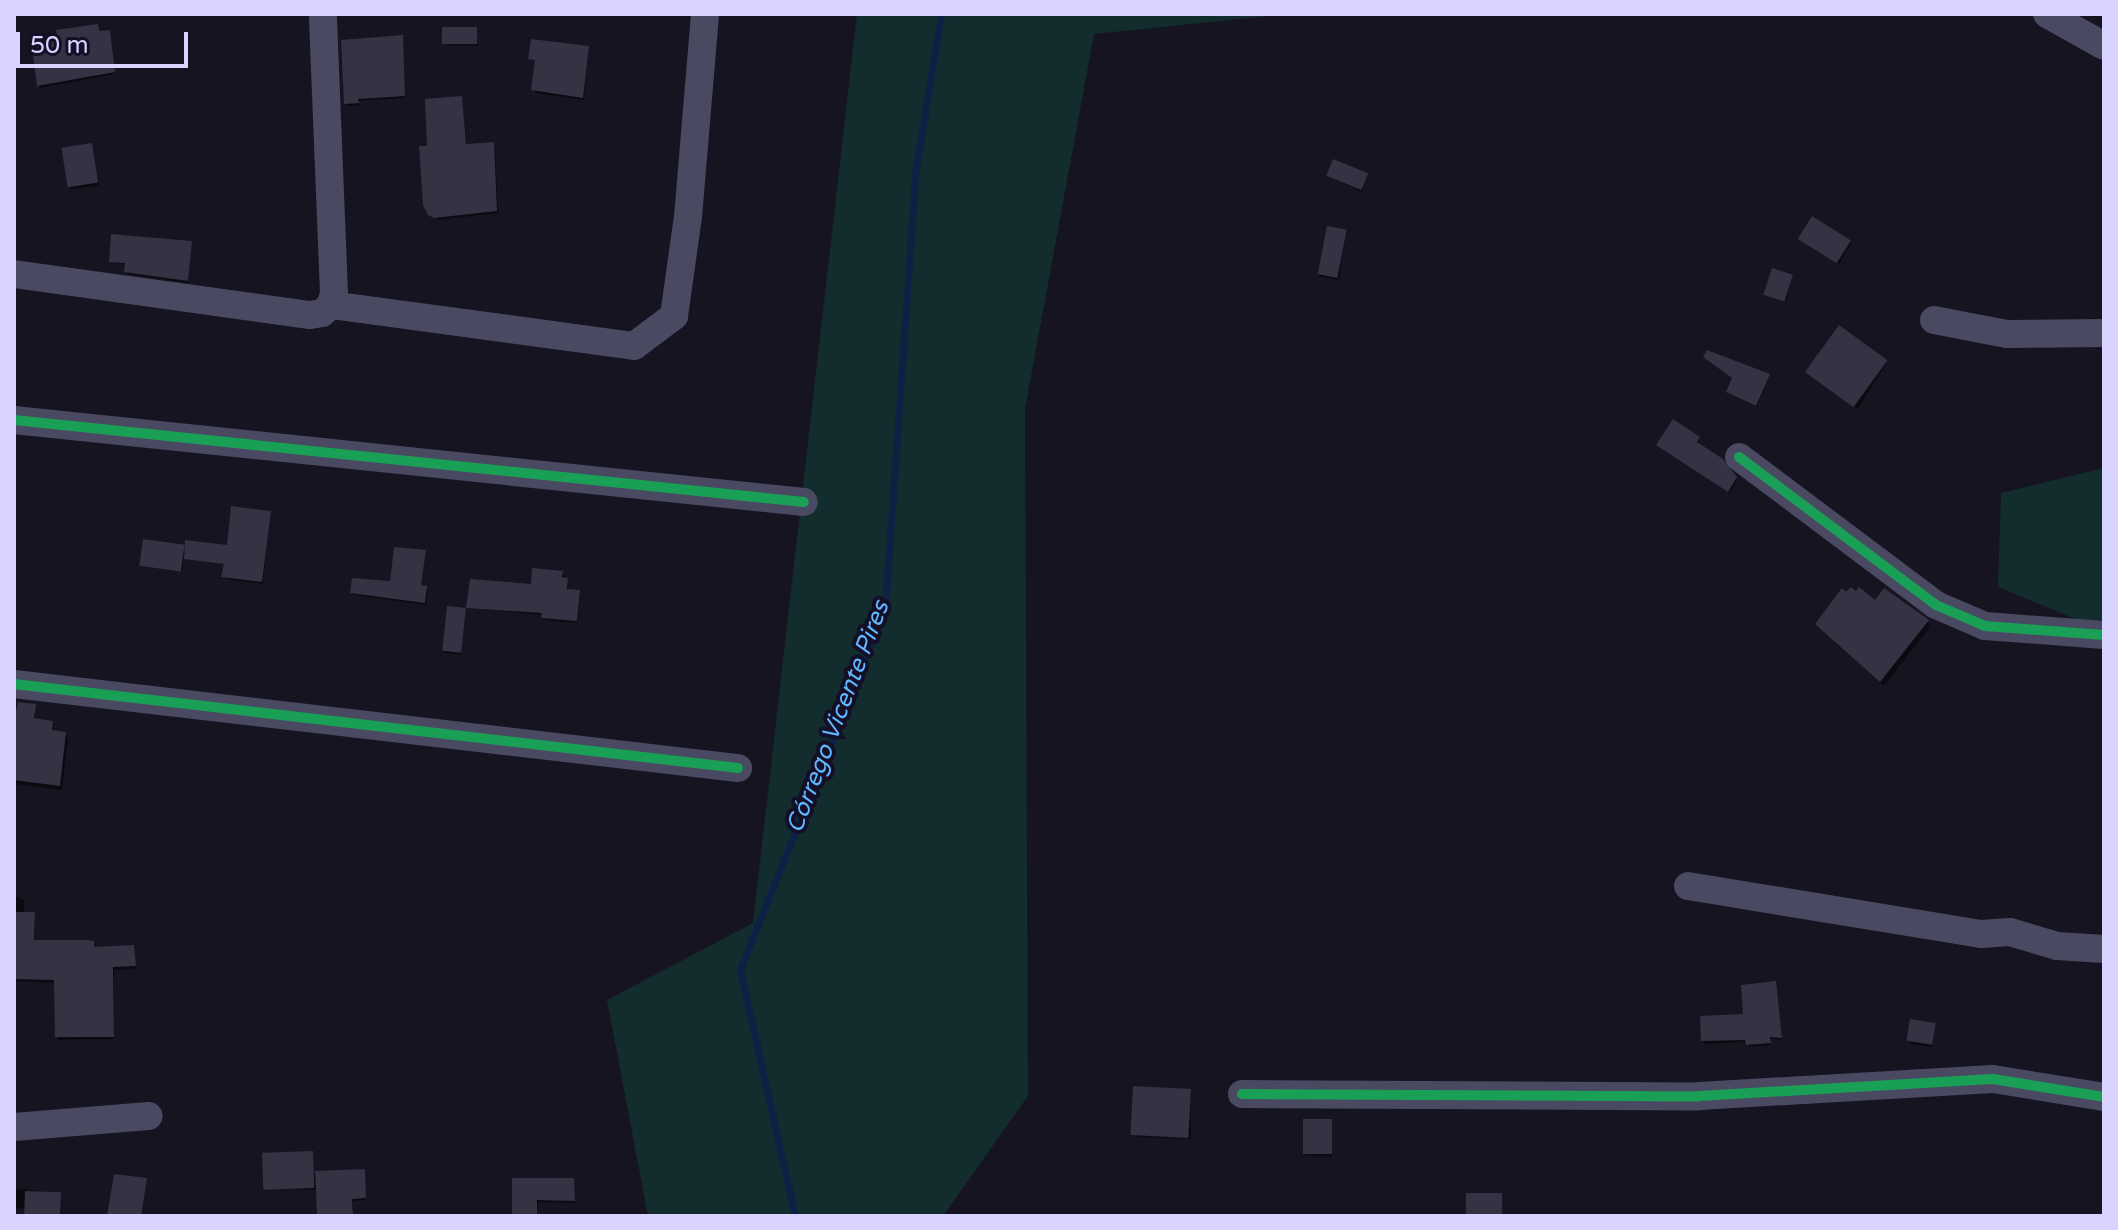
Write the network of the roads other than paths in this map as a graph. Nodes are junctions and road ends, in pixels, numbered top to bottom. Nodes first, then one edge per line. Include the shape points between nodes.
1 (323, 14) edge
2 (705, 14) edge
3 (2047, 14) edge
4 (2104, 46) edge
5 (14, 274) edge
6 (331, 305) junction
7 (1934, 320) dead end
8 (2104, 333) edge
9 (15, 426) edge
10 (1739, 457) dead end
11 (804, 502) dead end
12 (2104, 635) edge
13 (14, 684) edge
14 (738, 768) dead end
15 (1688, 886) dead end
16 (2104, 949) edge
17 (1242, 1094) dead end
18 (2104, 1097) edge
19 (149, 1116) dead end
20 (14, 1127) edge

1 - 6 street
2 - 6 street via 674,316 634,346
3 - 4 street
5 - 6 street via 310,315
7 - 8 street via 2007,334
9 - 11 street
10 - 12 street via 1936,605 1985,626
13 - 14 street
15 - 16 street via 1981,934 2010,932 2057,946
17 - 18 street via 1699,1096 1993,1079
19 - 20 street

